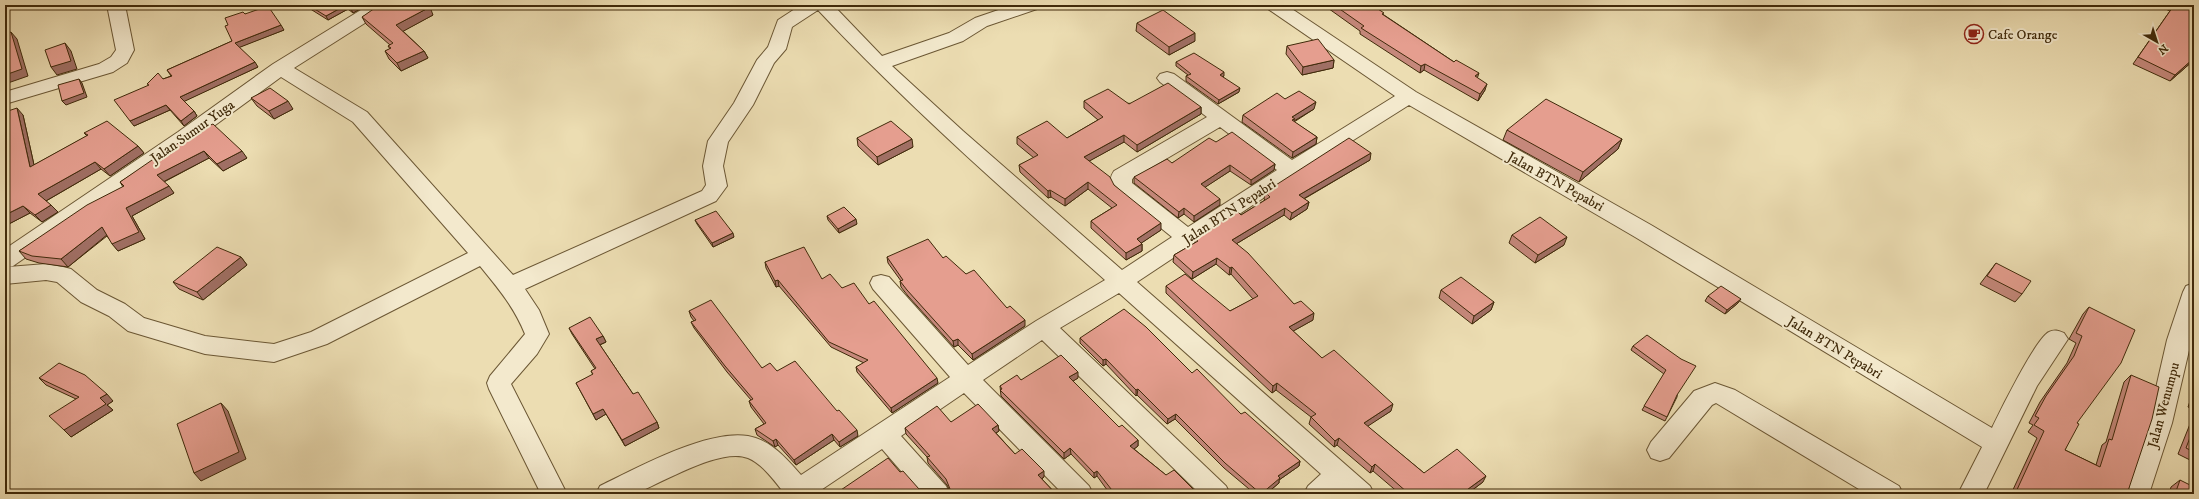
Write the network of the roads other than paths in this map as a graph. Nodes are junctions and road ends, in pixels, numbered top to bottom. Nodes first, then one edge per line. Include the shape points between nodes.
1 (116, 5) edge
2 (381, 5) edge
3 (813, 5) edge
4 (823, 5) edge
5 (1031, 5) edge
6 (1274, 5) edge
7 (880, 64) junction
8 (280, 68) junction
9 (1167, 78) dead end
10 (1409, 96) junction
11 (5, 98) edge
12 (1221, 118) junction
13 (1291, 170) junction
14 (1188, 238) junction
15 (484, 255) junction
16 (5, 260) edge
17 (5, 276) edge
18 (1122, 281) junction
19 (881, 283) dead end
20 (510, 286) junction
21 (2194, 292) edge
22 (1044, 327) junction
23 (2056, 339) dead end
24 (2187, 343) edge
25 (966, 379) junction
26 (884, 434) junction
27 (1996, 443) junction
28 (1660, 450) dead end
29 (1338, 475) junction
30 (800, 492) edge
31 (554, 494) edge
32 (609, 494) edge
33 (937, 494) edge
34 (1080, 494) edge
35 (1217, 494) edge
36 (1317, 494) edge
37 (1361, 494) edge
38 (1890, 494) edge
39 (1971, 494) edge
40 (2136, 494) edge

1 - 11 street via 125,50 117,63
2 - 8 street, Jalan Sumur Yuga
3 - 20 street via 784,24 777,49 766,60 743,105 722,133 713,161 717,186 709,196
4 - 7 street
5 - 7 street via 981,22 956,37
6 - 10 street
7 - 18 street via 956,136
8 - 15 street via 360,117
8 - 16 street, Jalan Sumur Yuga via 185,137
9 - 12 street
10 - 13 street, Jalan BTN Pepabri
10 - 27 street, Jalan BTN Pepabri via 1643,231
12 - 13 street
12 - 14 street via 1120,178 1122,186
13 - 14 street, Jalan BTN Pepabri
14 - 18 street, Jalan BTN Pepabri
15 - 17 street via 319,338 274,353 205,345 136,324 117,310 89,296 64,275 46,272
15 - 20 street
18 - 22 street, Jalan BTN Pepabri
18 - 29 street
19 - 25 street
20 - 31 street via 527,310 538,334 499,383
21 - 24 street, Jalan Wenumpu
22 - 25 street, Jalan BTN Pepabri
22 - 35 street
23 - 27 street via 2028,380
24 - 40 street, Jalan Wenumpu
25 - 26 street, Jalan BTN Pepabri
25 - 34 street
26 - 30 street, Jalan BTN Pepabri
26 - 33 street
27 - 39 street
28 - 38 street via 1703,398 1715,394 1726,397
29 - 36 street
29 - 37 street
30 - 32 street via 774,463 748,446 741,446 717,449 675,462

